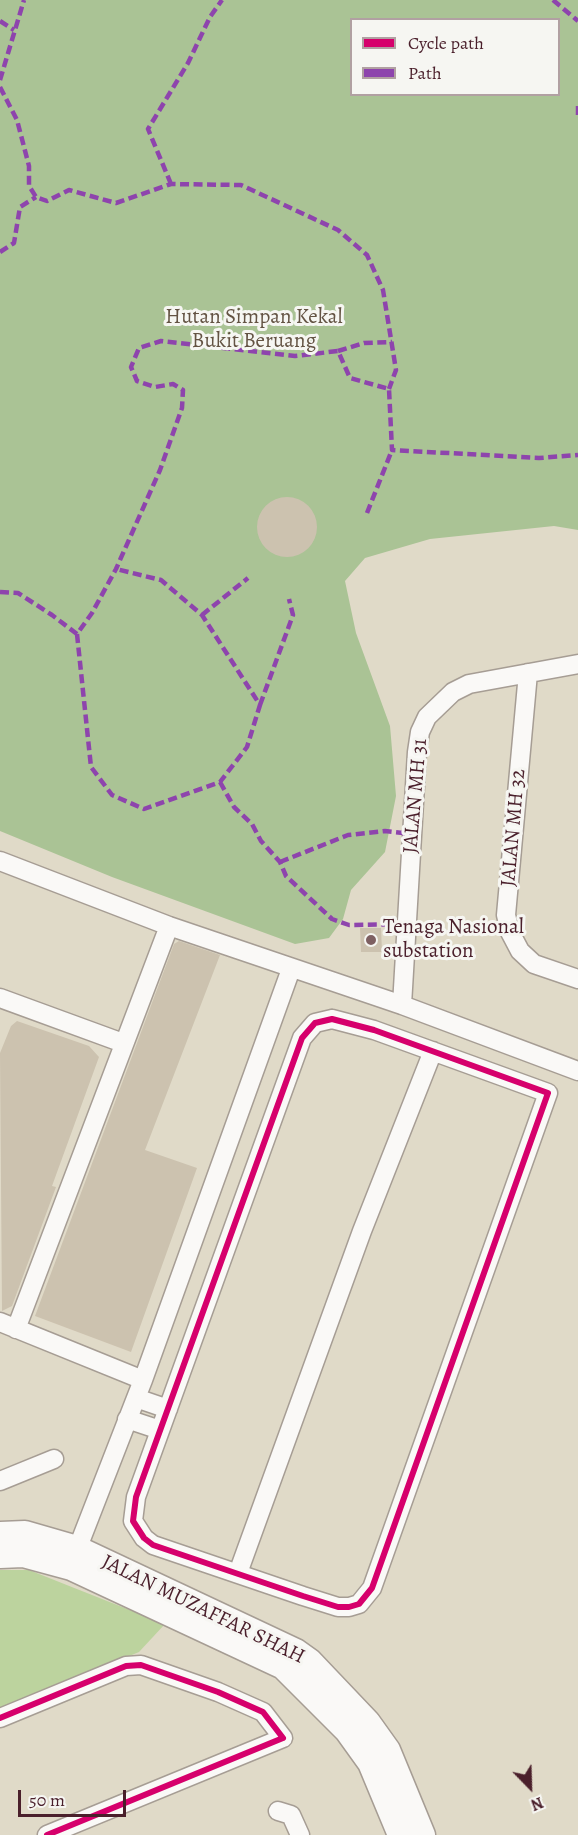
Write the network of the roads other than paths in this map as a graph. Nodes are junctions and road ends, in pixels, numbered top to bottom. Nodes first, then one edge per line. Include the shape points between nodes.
1 (578, 664) edge
2 (528, 673) junction
3 (0, 861) edge
4 (169, 926) junction
5 (291, 969) junction
6 (578, 980) edge
7 (1, 1000) edge
8 (402, 1005) junction
9 (123, 1043) junction
10 (433, 1051) junction
11 (578, 1071) edge
12 (8, 1325) edge
13 (142, 1380) junction
14 (136, 1398) junction
15 (168, 1409) junction
16 (127, 1419) junction
17 (160, 1430) junction
18 (54, 1459) dead end
19 (0, 1481) edge
20 (0, 1534) edge
21 (0, 1556) edge
22 (74, 1558) junction
23 (238, 1573) junction
24 (0, 1718) edge
25 (278, 1811) dead end
26 (47, 1835) edge
27 (300, 1835) edge
28 (400, 1835) edge
29 (423, 1835) edge

1 - 2 street, JALAN MH 31
2 - 6 street, JALAN MH 32 via 506,915 515,942 534,964
2 - 8 street, JALAN MH 31 via 469,684 453,692 427,717 420,732
3 - 4 street
4 - 5 street
4 - 9 street
5 - 8 street
5 - 13 street
7 - 9 street
8 - 11 street
9 - 12 street
10 - 15 street via 332,1019 315,1023 307,1030
10 - 23 street via 362,1231
10 - 23 street via 548,1093 372,1588 359,1604 338,1607
12 - 13 street
13 - 14 street
14 - 15 street
14 - 16 street
15 - 17 street
16 - 17 street
16 - 22 street
17 - 23 street via 136,1497 133,1521 153,1545
18 - 19 street
20 - 22 main road, JALAN MUZAFFAR SHAH via 25,1533
21 - 22 main road, JALAN MUZAFFAR SHAH
22 - 28 main road, JALAN MUZAFFAR SHAH via 294,1675 348,1731 370,1763
22 - 29 main road, JALAN MUZAFFAR SHAH via 296,1651 310,1661 368,1722 388,1750
24 - 26 street via 126,1666 141,1665 263,1712 283,1738
25 - 27 street via 291,1815

